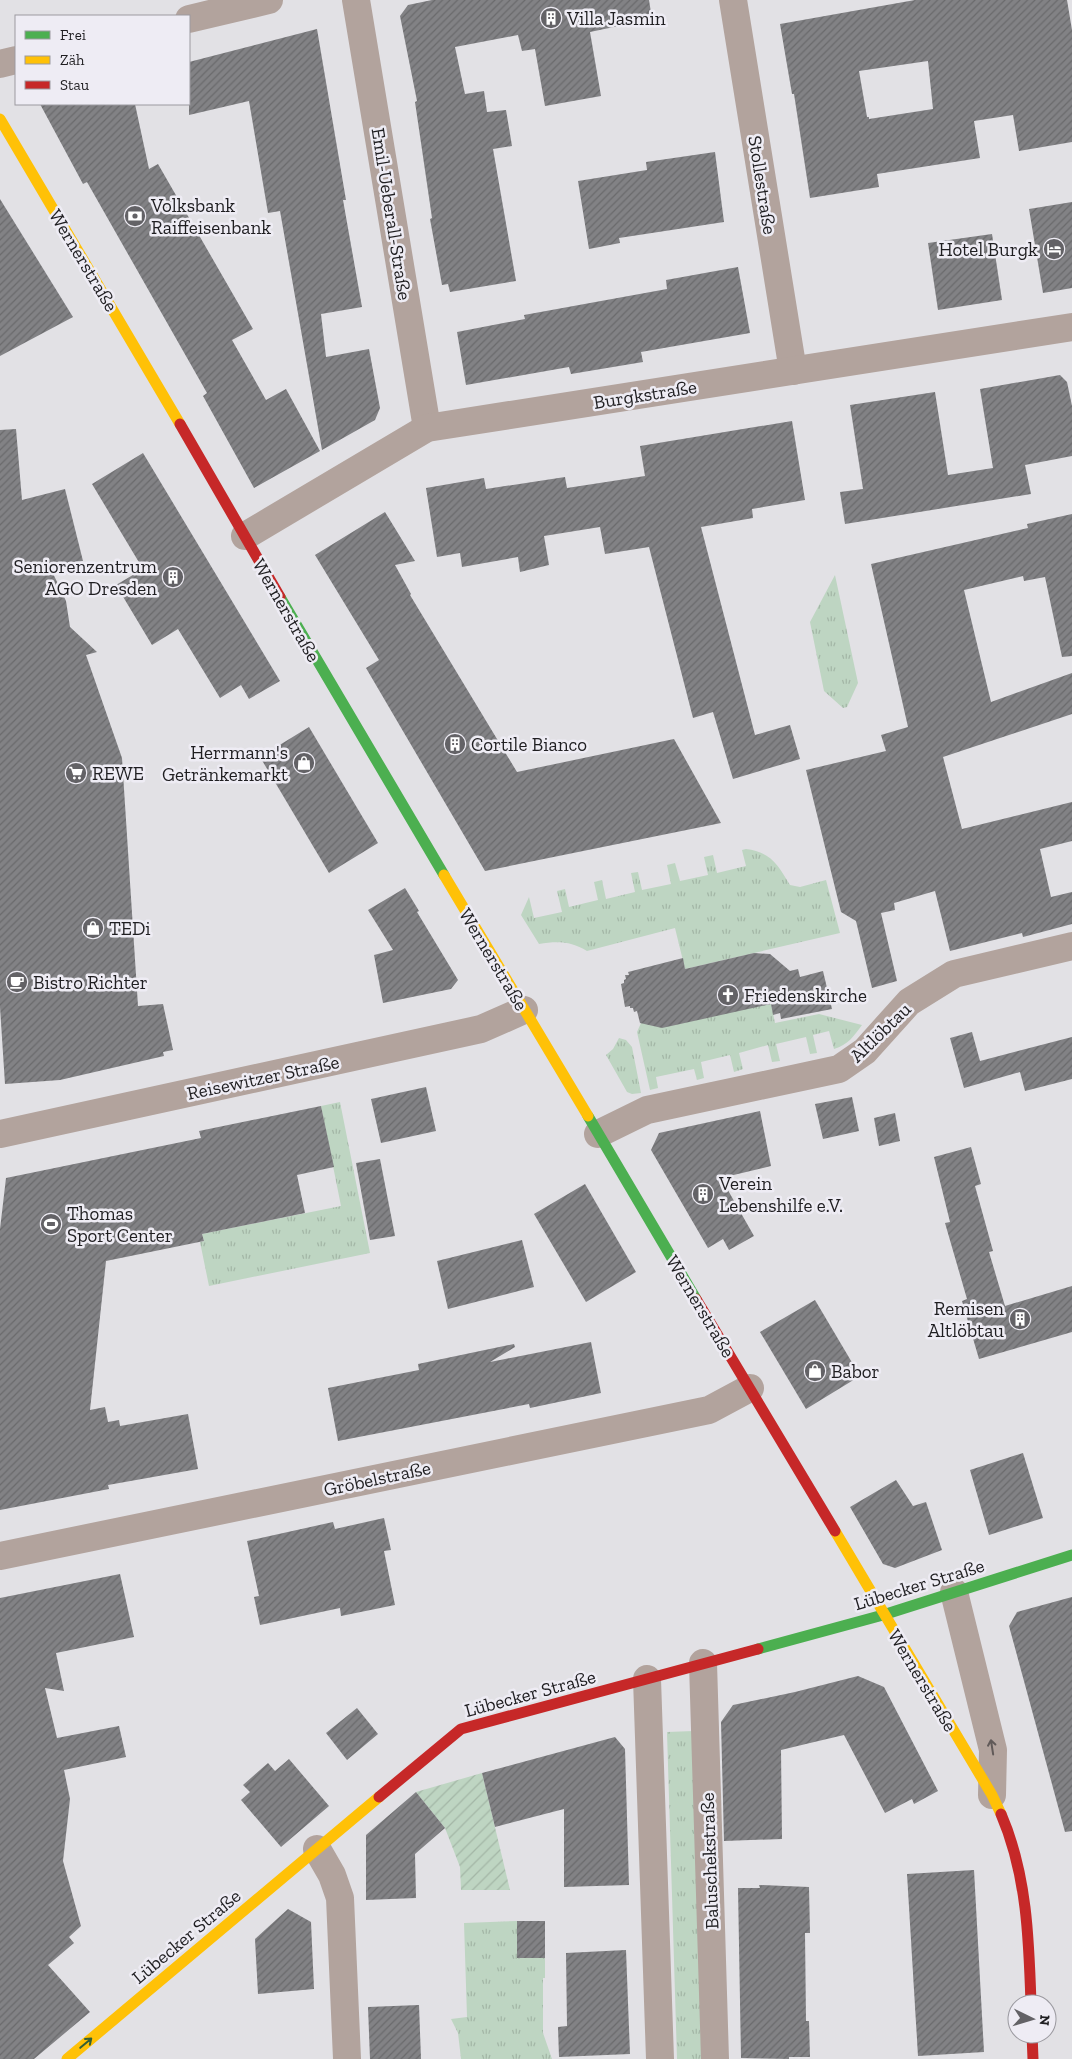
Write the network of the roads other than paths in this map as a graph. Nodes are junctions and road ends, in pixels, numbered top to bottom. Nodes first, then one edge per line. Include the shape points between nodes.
1 (269, 0) edge
2 (356, 0) edge
3 (733, 0) edge
4 (190, 19) edge
5 (15, 60) edge
6 (0, 64) edge
7 (0, 119) edge
8 (1072, 327) edge
9 (793, 371) junction
10 (427, 428) junction
11 (245, 536) junction
12 (1072, 946) edge
13 (524, 1010) junction
14 (0, 1134) edge
15 (598, 1134) junction
16 (750, 1388) junction
17 (1072, 1554) edge
18 (0, 1556) edge
19 (954, 1592) junction
20 (883, 1614) junction
21 (704, 1663) junction
22 (648, 1679) junction
23 (992, 1795) junction
24 (317, 1849) junction
25 (1031, 1994) edge
26 (1032, 2044) edge
27 (67, 2059) edge
28 (347, 2059) edge
29 (660, 2059) edge
30 (715, 2059) edge
31 (1033, 2059) edge

1 - 4 street
2 - 10 street, Emil-Ueberall-Straße
3 - 9 street, Stollestraße
5 - 6 street
7 - 11 street, Wernerstraße
8 - 9 street, Burgkstraße
9 - 10 street, Burgkstraße
10 - 11 street, Burgkstraße
11 - 13 street, Wernerstraße
12 - 15 street, Altlöbtau via 954,974 909,1002 865,1051 839,1069 647,1110
13 - 14 street, Reisewitzer Straße via 481,1029
13 - 15 street, Wernerstraße
15 - 16 street, Wernerstraße
16 - 18 street, Gröbelstraße via 709,1410
16 - 20 street, Wernerstraße
17 - 19 street, Lübecker Straße
19 - 20 street, Lübecker Straße
23 -> 19 street, Wernerstraße via 993,1750
20 - 21 street, Lübecker Straße
20 - 23 street, Wernerstraße
21 - 22 street, Lübecker Straße
21 - 30 street, Baluschekstraße
22 - 24 street, Lübecker Straße via 461,1729
22 - 29 street
23 - 25 street, Wernerstraße via 1014,1846 1023,1880
27 -> 24 street, Lübecker Straße
24 - 28 street via 332,1875 340,1898
26 - 31 street

